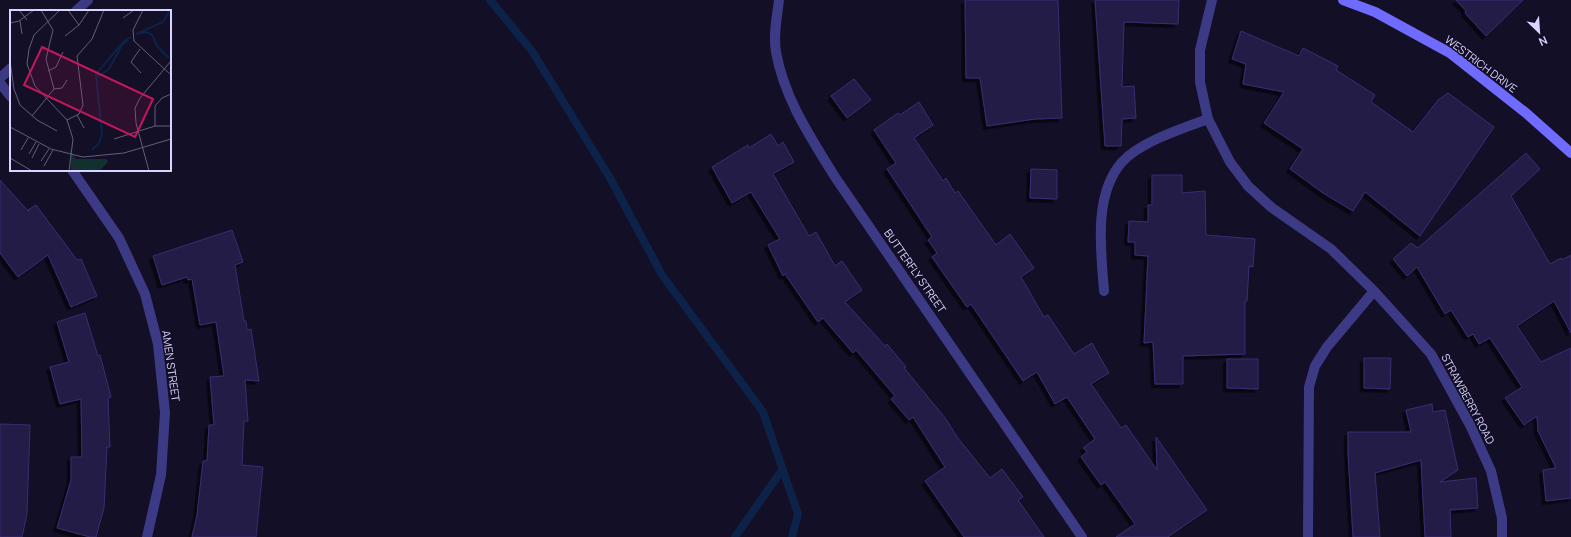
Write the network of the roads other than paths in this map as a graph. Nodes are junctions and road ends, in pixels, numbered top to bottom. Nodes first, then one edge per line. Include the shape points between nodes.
1 (88, 0) edge
2 (779, 0) edge
3 (1212, 0) edge
4 (1343, 0) edge
5 (77, 10) edge
6 (10, 69) edge
7 (0, 78) edge
8 (0, 83) edge
9 (10, 96) edge
10 (1208, 119) junction
11 (1571, 154) edge
12 (73, 171) edge
13 (1104, 291) dead end
14 (1374, 291) junction
15 (147, 537) edge
16 (1082, 537) edge
17 (1308, 537) edge
18 (1502, 537) edge

1 - 5 street
2 - 16 street, BUTTERFLY STREET via 776,52 785,85 801,121 835,177
3 - 10 street, STRAWBERRY ROAD via 1200,50 1200,82
4 - 11 street, WESTRICH DRIVE via 1375,12 1450,53 1526,113
6 - 7 street
8 - 9 street
10 - 13 street via 1177,130 1136,150 1116,171 1110,182 1101,216
10 - 14 street, STRAWBERRY ROAD via 1230,162 1248,186 1271,207 1331,250
12 - 15 street, AMEN STREET via 118,238 145,294 158,344 165,413 161,475
14 - 17 street via 1327,347 1315,366 1309,387
14 - 18 street, STRAWBERRY ROAD via 1431,354 1470,425 1491,471 1502,518

